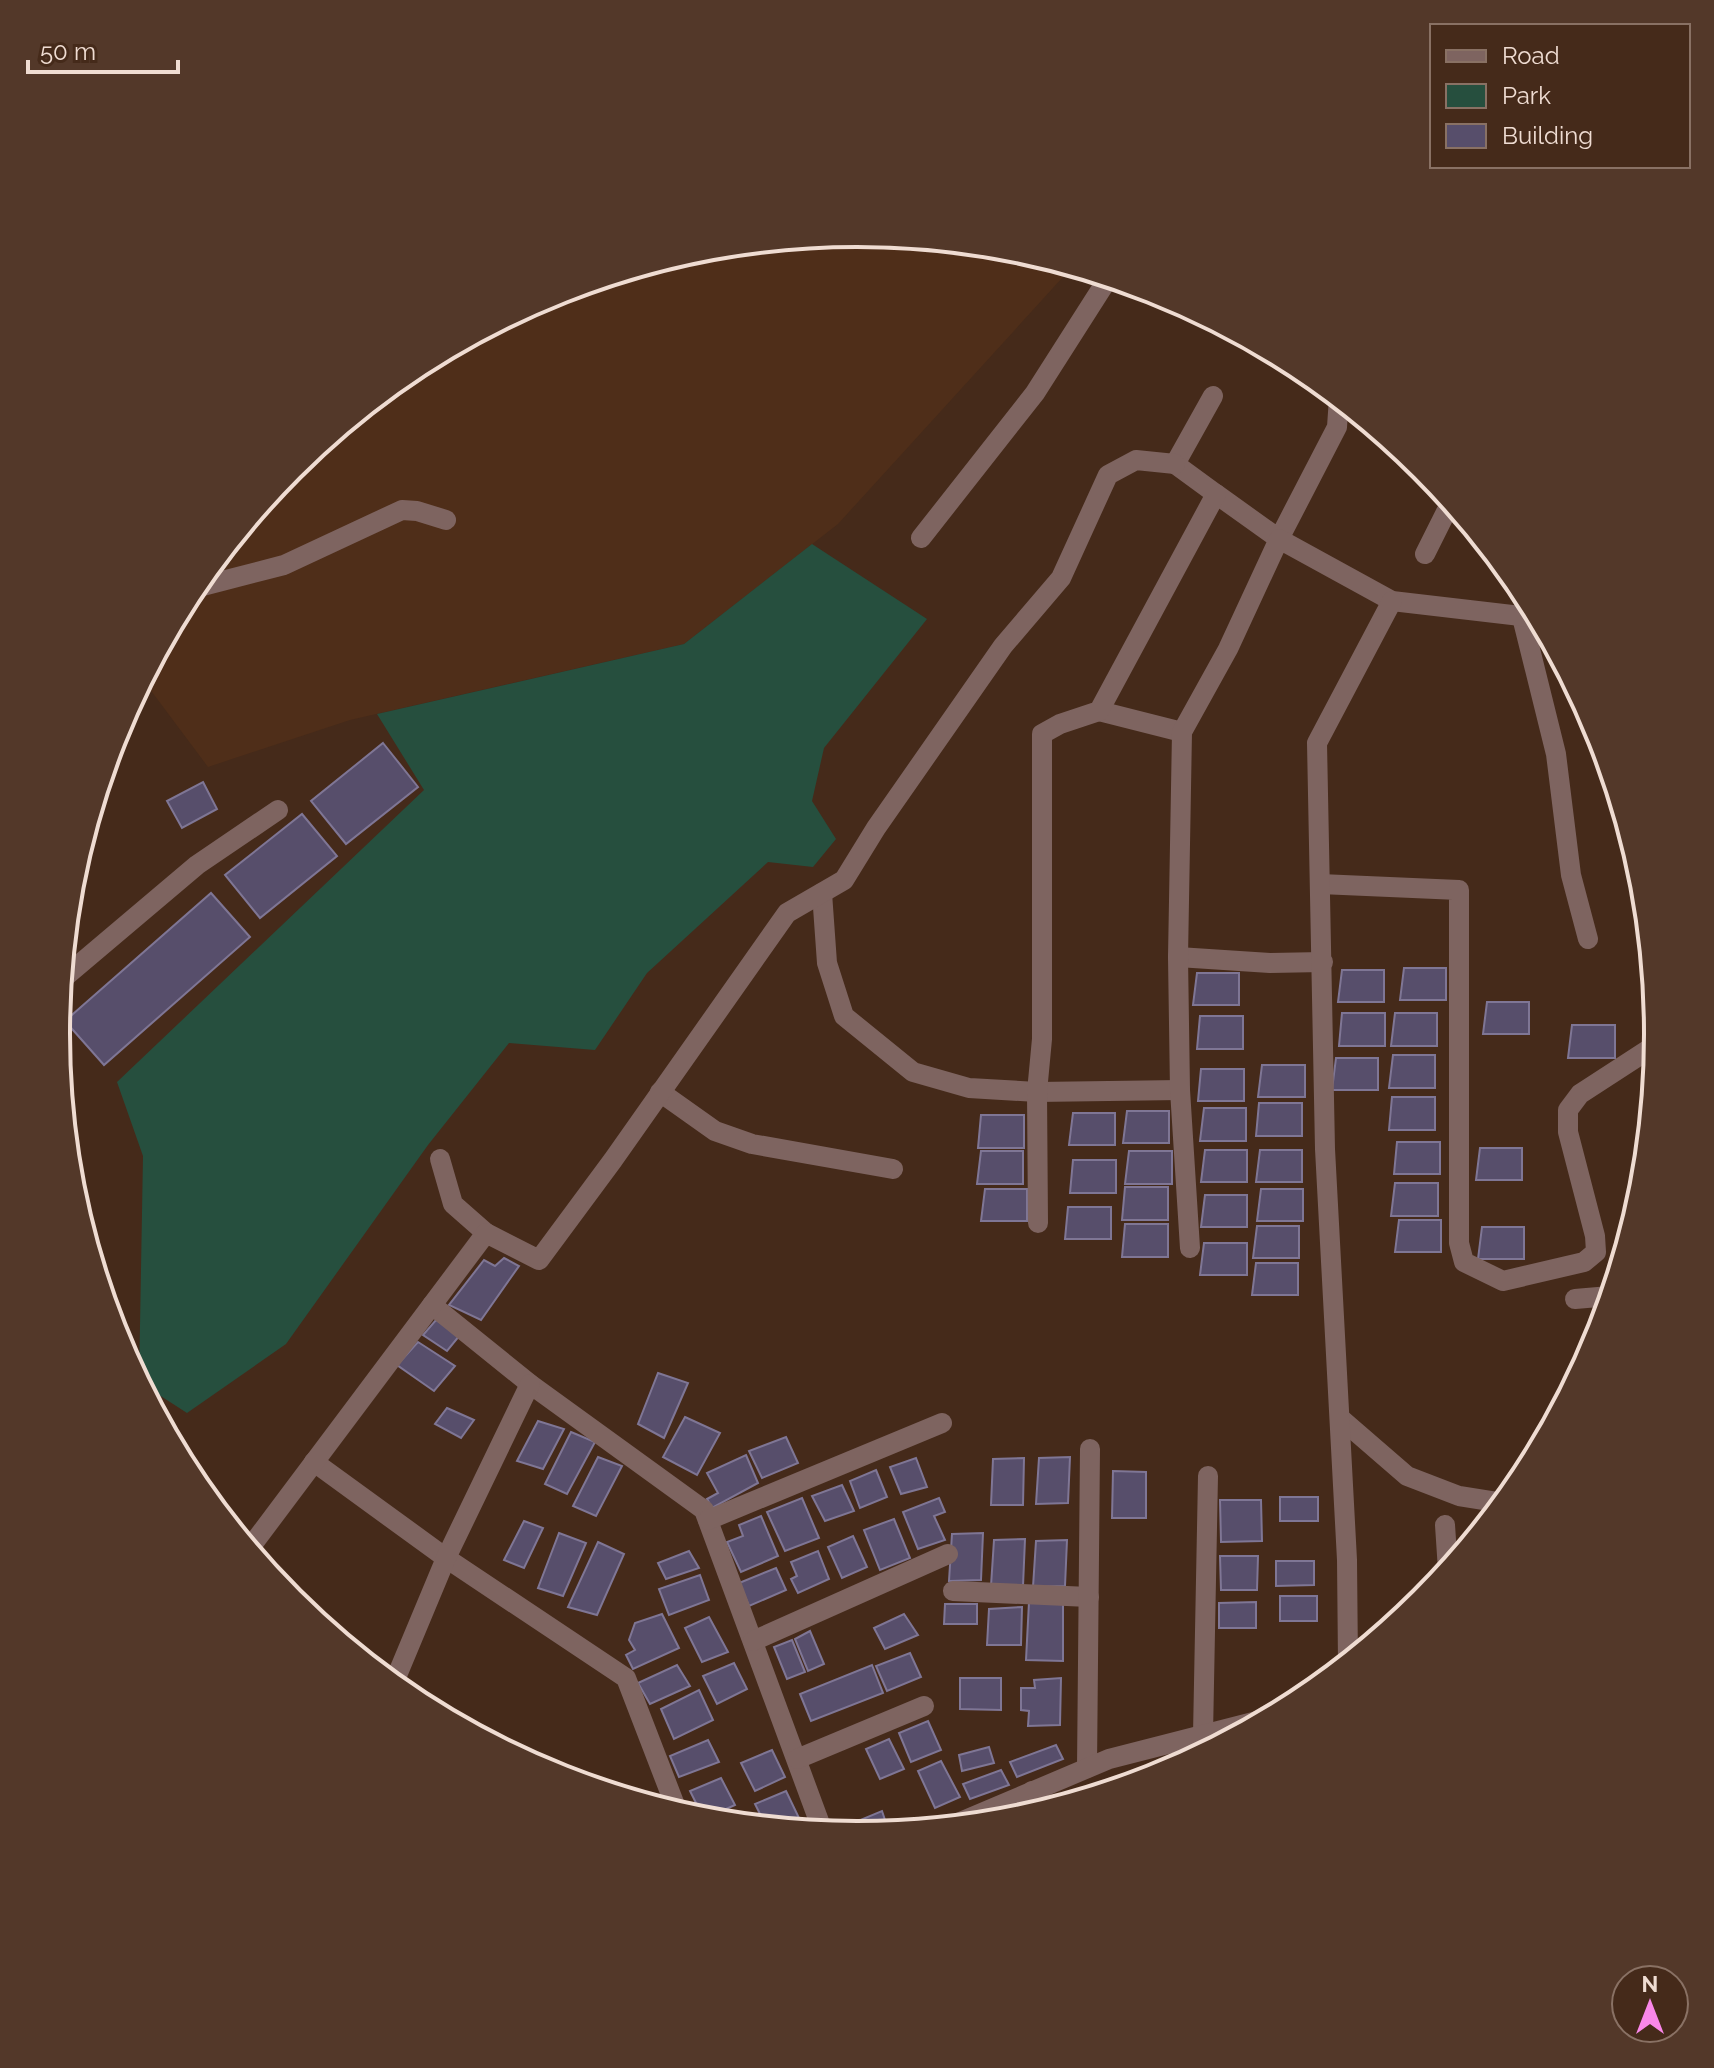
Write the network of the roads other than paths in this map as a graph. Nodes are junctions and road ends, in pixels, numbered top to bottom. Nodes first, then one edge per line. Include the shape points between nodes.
1 (1103, 287) edge
2 (1213, 396) dead end
3 (1338, 412) edge
4 (1175, 464) junction
5 (1216, 494) junction
6 (1446, 512) edge
7 (446, 520) dead end
8 (921, 538) dead end
9 (1279, 539) junction
10 (1425, 554) dead end
11 (213, 583) edge
12 (1392, 601) junction
13 (1524, 616) edge
14 (1532, 630) edge
15 (1099, 711) junction
16 (1182, 732) junction
17 (278, 810) dead end
18 (1320, 884) junction
19 (822, 893) junction
20 (1588, 939) dead end
21 (1178, 957) junction
22 (1323, 962) junction
23 (73, 970) edge
24 (1643, 1053) edge
25 (1180, 1090) junction
26 (660, 1092) junction
27 (1037, 1092) junction
28 (440, 1159) dead end
29 (893, 1169) dead end
30 (1038, 1223) dead end
31 (486, 1233) junction
32 (1190, 1248) dead end
33 (1598, 1297) edge
34 (1575, 1299) dead end
35 (432, 1305) junction
36 (530, 1384) junction
37 (1340, 1418) junction
38 (942, 1423) dead end
39 (1090, 1449) dead end
40 (314, 1462) junction
41 (1208, 1476) dead end
42 (1490, 1501) edge
43 (708, 1520) junction
44 (1445, 1525) dead end
45 (255, 1541) edge
46 (948, 1554) dead end
47 (1447, 1555) edge
48 (446, 1558) junction
49 (953, 1591) dead end
50 (1089, 1597) junction
51 (753, 1641) junction
52 (1348, 1649) edge
53 (398, 1672) edge
54 (924, 1706) dead end
55 (1225, 1729) edge
56 (1203, 1735) junction
57 (797, 1759) junction
58 (1087, 1768) junction
59 (1032, 1791) junction
60 (672, 1799) edge
61 (1038, 1800) edge
62 (989, 1809) edge
63 (819, 1819) edge

1 - 8 street via 1035,393
2 - 4 street
3 - 9 street via 1337,427
4 - 5 street
4 - 19 street via 1136,460 1108,475 1061,578 1003,646 844,880
5 - 9 street
5 - 15 street
6 - 10 street
7 - 11 street via 402,510 284,565
9 - 12 street
9 - 16 street
12 - 13 street
12 - 18 street via 1317,743
14 - 20 street via 1571,875
15 - 16 street
15 - 27 street via 1042,734 1042,1039
16 - 21 street
17 - 23 street via 197,865
18 - 22 street
18 - 24 street via 1459,890 1459,1243 1464,1262 1503,1281 1584,1262 1596,1252 1568,1132 1568,1110 1580,1094
19 - 26 street via 787,913
19 - 27 street via 827,963 844,1016 913,1072 969,1088
21 - 22 street
21 - 25 street
22 - 37 street via 1325,1149
25 - 27 street
25 - 32 street
26 - 29 street via 715,1131 752,1144
26 - 31 street via 539,1260
27 - 30 street
28 - 31 street via 453,1204
31 - 35 street
33 - 34 street
35 - 36 street
35 - 40 street
36 - 43 street via 704,1510
36 - 48 street
37 - 42 street via 1407,1476 1459,1496
37 - 52 street
38 - 43 street
39 - 50 street
40 - 45 street
40 - 48 street
41 - 56 street
43 - 51 street
44 - 47 street
46 - 51 street
48 - 53 street
48 - 60 street via 626,1678
49 - 50 street
50 - 58 street
51 - 57 street
54 - 57 street
55 - 56 street
56 - 58 street
57 - 63 street
58 - 59 street
59 - 61 street
59 - 62 street

